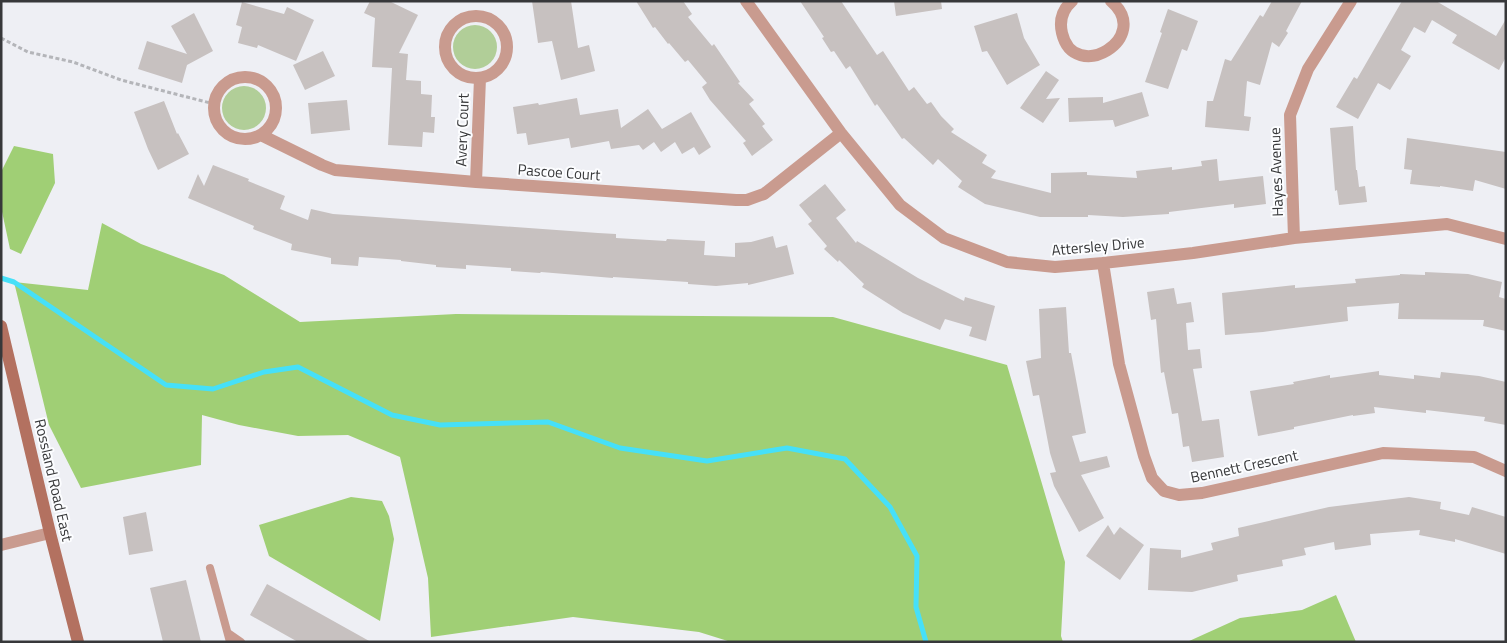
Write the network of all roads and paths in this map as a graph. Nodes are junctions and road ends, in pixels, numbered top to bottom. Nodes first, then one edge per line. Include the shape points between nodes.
1 (746, 1) edge
2 (1072, 1) edge
3 (1111, 1) edge
4 (1351, 1) edge
5 (1, 38) edge
6 (480, 78) junction
7 (214, 104) junction
8 (841, 133) junction
9 (261, 135) junction
10 (476, 182) junction
11 (1294, 238) junction
12 (1506, 239) edge
13 (1103, 263) junction
14 (1, 326) edge
15 (1506, 470) edge
16 (50, 533) junction
17 (1, 545) edge
18 (210, 568) dead end
19 (229, 638) edge
20 (78, 642) edge
21 (241, 642) edge

1 - 8 street, Attersley Drive
2 - 3 street via 1062,14 1062,34 1073,50 1091,56 1111,49 1122,32 1119,11
4 - 11 street, Hayes Avenue via 1308,69 1290,115
5 - 7 path via 28,52
6 - 6 street, Avery Court via 490,75 504,61 506,40 496,22 487,17 467,16 450,28 444,48 452,67 460,74
6 - 10 street, Avery Court
7 - 9 street via 216,118 224,131 242,139
7 - 9 street via 223,85 232,80 247,78 262,82 269,89 276,109 274,119
8 - 10 street, Pascoe Court via 764,194 747,200
8 - 13 street, Attersley Drive via 900,205 944,238 1007,262 1055,267
9 - 10 street, Pascoe Court via 335,170
11 - 12 street, Attersley Drive via 1447,224
11 - 13 street, Attersley Drive
13 - 15 street, Bennett Crescent via 1119,364 1144,456 1152,478 1164,491 1179,495 1202,493 1383,453 1474,457
14 - 16 main road, Rossland Road East
16 - 17 street
16 - 20 main road, Rossland Road East
18 - 19 lane
19 - 21 lane

